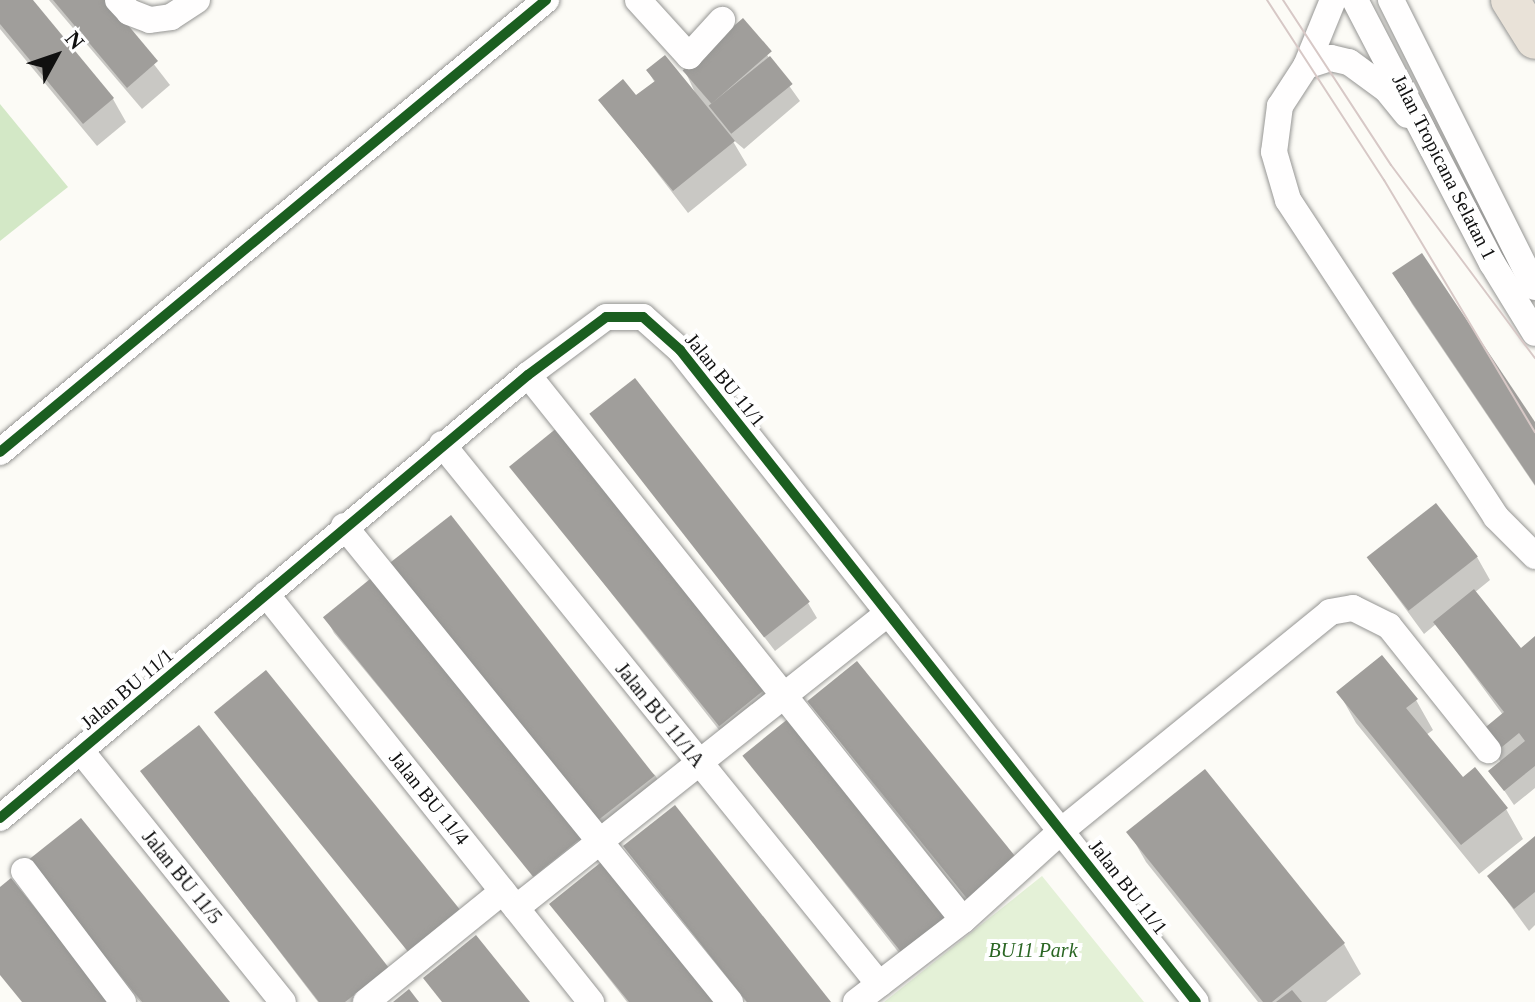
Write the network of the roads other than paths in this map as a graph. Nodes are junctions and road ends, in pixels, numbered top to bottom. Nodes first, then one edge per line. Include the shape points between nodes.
1 (118, 0) edge
2 (197, 0) edge
3 (546, 0) edge
4 (638, 0) edge
5 (1333, 0) edge
6 (1355, 0) edge
7 (1391, 0) edge
8 (1510, 0) edge
9 (722, 20) dead end
10 (1535, 40) edge
11 (1306, 66) junction
12 (1436, 149) junction
13 (1535, 287) edge
14 (1535, 333) edge
15 (528, 375) junction
16 (442, 444) junction
17 (0, 452) edge
18 (344, 526) junction
19 (1535, 556) edge
20 (266, 594) junction
21 (888, 613) junction
22 (787, 694) junction
23 (1488, 750) dead end
24 (81, 751) junction
25 (699, 763) junction
26 (0, 818) edge
27 (1061, 831) junction
28 (600, 842) junction
29 (24, 871) dead end
30 (510, 900) junction
31 (963, 920) junction
32 (879, 984) junction
33 (123, 1002) edge
34 (283, 1002) edge
35 (366, 1002) edge
36 (591, 1002) edge
37 (730, 1002) edge
38 (856, 1002) edge
39 (1196, 1002) edge

1 - 2 street via 129,12 150,20 171,17
3 - 17 street
4 - 9 street via 689,56
5 - 11 street
6 - 12 street, Jalan Tropicana Selatan 1
7 - 13 street, Jalan Tropicana Selatan 1
8 - 10 highway
11 - 12 street via 1331,58 1349,62 1387,90
11 - 19 street via 1280,106 1274,152 1288,200 1496,517
12 - 14 street, Jalan Tropicana Selatan 1 via 1492,263
15 - 16 street, Jalan BU 11/1
15 - 21 street, Jalan BU 11/1 via 606,317 643,317 680,350
15 - 22 street
16 - 18 street, Jalan BU 11/1
16 - 25 street, Jalan BU 11/1A
18 - 20 street, Jalan BU 11/1
18 - 28 street
20 - 24 street, Jalan BU 11/1
20 - 30 street, Jalan BU 11/4
21 - 22 street
21 - 27 street, Jalan BU 11/1
22 - 25 street
22 - 31 street
23 - 27 street via 1389,626 1353,608 1330,612
24 - 26 street, Jalan BU 11/1
24 - 34 street, Jalan BU 11/5
25 - 28 street
25 - 32 street, Jalan BU 11/1A
27 - 31 street
27 - 39 street, Jalan BU 11/1
28 - 30 street
28 - 37 street
29 - 33 street
30 - 35 street
30 - 36 street, Jalan BU 11/4
31 - 32 street
32 - 38 street

